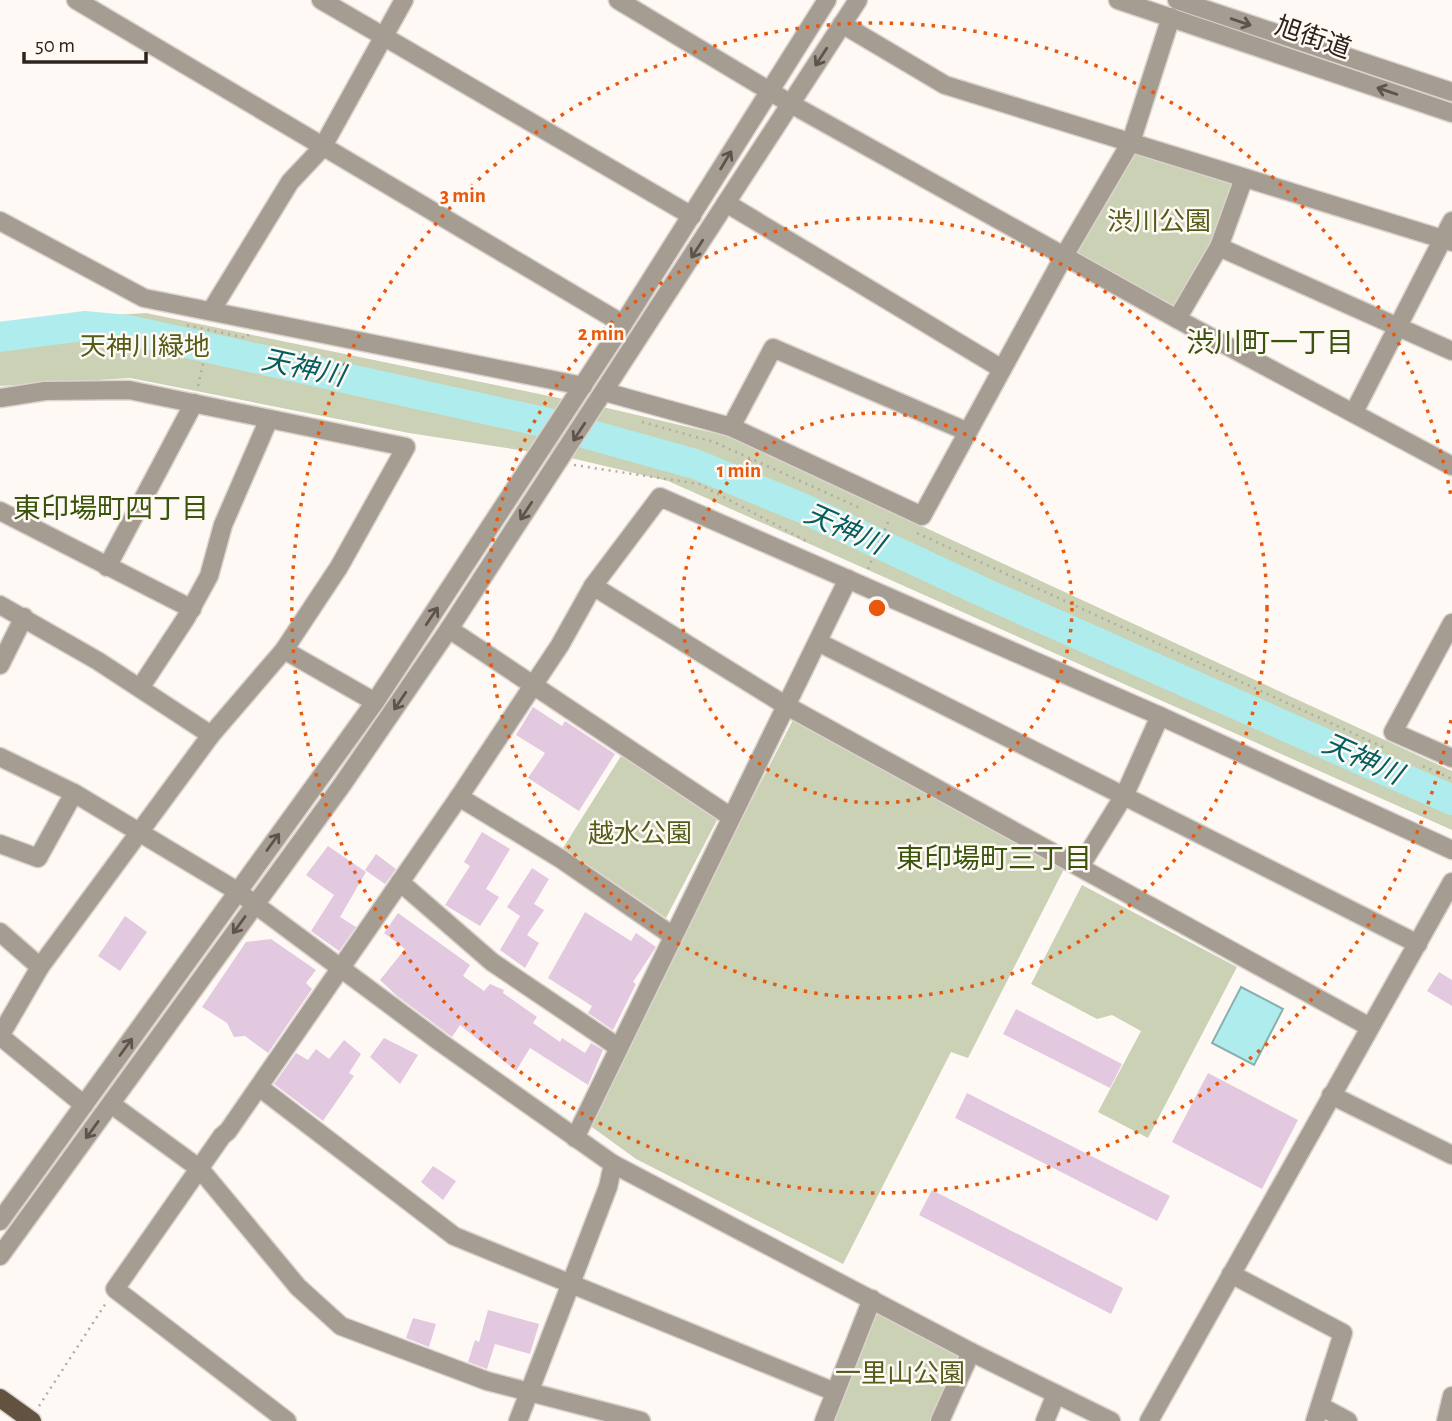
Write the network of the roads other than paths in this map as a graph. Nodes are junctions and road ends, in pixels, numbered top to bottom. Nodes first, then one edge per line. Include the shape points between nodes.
1 (76, 0) edge
2 (321, 0) edge
3 (404, 0) edge
4 (618, 0) edge
5 (827, 0) edge
6 (858, 0) edge
7 (1118, 0) edge
8 (1174, 8) edge
9 (842, 24) junction
10 (386, 37) junction
11 (769, 90) junction
12 (1452, 92) edge
13 (791, 104) junction
14 (1452, 113) edge
15 (1131, 142) junction
16 (322, 148) junction
17 (1244, 178) junction
18 (726, 204) junction
19 (692, 216) junction
20 (0, 221) edge
21 (1452, 221) edge
22 (1447, 240) edge
23 (1219, 247) junction
24 (1063, 256) junction
25 (211, 311) junction
26 (1177, 319) junction
27 (624, 324) junction
28 (1398, 326) junction
29 (1452, 351) edge
30 (1002, 369) junction
31 (583, 386) junction
32 (605, 392) junction
33 (196, 395) junction
34 (0, 398) edge
35 (1354, 412) junction
36 (269, 419) junction
37 (731, 427) junction
38 (968, 432) junction
39 (1452, 466) edge
40 (0, 511) edge
41 (107, 567) junction
42 (848, 579) junction
43 (593, 586) junction
44 (0, 605) edge
45 (192, 609) junction
46 (24, 617) junction
47 (1452, 623) edge
48 (449, 629) junction
49 (818, 642) junction
50 (284, 650) junction
51 (0, 665) edge
52 (532, 686) junction
53 (140, 688) junction
54 (375, 702) junction
55 (785, 705) junction
56 (1160, 716) junction
57 (212, 735) junction
58 (0, 757) edge
59 (1452, 758) edge
60 (74, 793) junction
61 (1125, 794) junction
62 (458, 797) junction
63 (731, 817) junction
64 (140, 835) junction
65 (0, 844) edge
66 (1452, 850) edge
67 (1081, 865) junction
68 (1452, 881) edge
69 (400, 882) junction
70 (237, 891) junction
71 (255, 903) junction
72 (0, 932) edge
73 (673, 936) junction
74 (1418, 944) junction
75 (341, 966) junction
76 (40, 967) junction
77 (1368, 1026) junction
78 (0, 1036) edge
79 (618, 1047) junction
80 (259, 1087) junction
81 (1331, 1096) junction
82 (111, 1104) junction
83 (84, 1105) junction
84 (575, 1138) junction
85 (1452, 1155) edge
86 (613, 1164) junction
87 (200, 1169) junction
88 (0, 1221) edge
89 (0, 1256) edge
90 (1231, 1273) junction
91 (570, 1284) junction
92 (873, 1299) junction
93 (971, 1352) junction
94 (530, 1392) junction
95 (835, 1392) junction
96 (1056, 1394) junction
97 (1452, 1396) edge
98 (0, 1398) edge
99 (1318, 1414) edge
100 (31, 1420) edge
101 (287, 1421) edge
102 (518, 1421) edge
103 (640, 1421) edge
104 (824, 1421) edge
105 (940, 1421) edge
106 (1045, 1421) edge
107 (1111, 1421) edge
108 (1149, 1421) edge
109 (1348, 1421) edge
110 (1446, 1421) edge

1 - 16 street
2 - 10 street
3 - 10 street
4 - 11 street
5 - 11 street
6 - 9 street
7 - 8 street, 旭街道
8 -> 12 street, 旭街道
14 -> 8 street, 旭街道
8 - 15 street
9 -> 13 street
9 - 15 street via 946,85
10 - 16 street
10 - 19 street
11 - 13 street
19 -> 11 street
13 - 18 street
13 - 24 street
15 - 17 street
15 - 24 street
16 - 25 street via 290,183
16 - 27 street
17 - 22 street
17 - 23 street
18 - 30 street
18 -> 32 street
19 - 27 street
20 - 25 street via 144,299
21 - 22 street
22 - 28 street
23 - 26 street
23 - 28 street
24 - 26 street
24 - 30 street
25 - 31 street
26 - 35 street
27 - 31 street
28 - 29 street
28 - 35 street
30 - 38 street
54 -> 31 street
32 - 37 street
32 -> 48 street
33 - 34 street via 45,391
33 - 36 street
33 - 41 street
35 - 39 street
36 - 45 street
36 - 50 street via 406,447 339,568
37 - 38 street via 773,348
37 - 38 street via 922,516
40 - 41 street
41 - 45 street
42 - 43 street via 660,497
42 - 49 street
42 - 56 street
43 - 52 street
43 - 55 street
44 - 46 street
45 - 53 street
46 - 51 street
46 - 53 street
47 - 59 street via 1394,733
48 - 52 street
48 -> 71 street
49 - 55 street
49 - 61 street
50 - 54 street
50 - 57 street
52 - 62 street
52 - 63 street
53 - 57 street
70 -> 54 street
55 - 63 street
55 - 67 street
56 - 61 street
56 - 66 street
57 - 64 street
58 - 60 street
60 - 64 street
60 - 65 street via 38,858
61 - 67 street
61 - 74 street
62 - 69 street
62 - 73 street via 561,859
63 - 73 street
64 - 70 street
64 - 76 street
67 - 77 street
68 - 74 street
69 - 75 street
69 - 79 street via 492,962
70 - 71 street
83 -> 70 street
71 - 75 street
71 -> 82 street
72 - 76 street
73 - 79 street
74 - 77 street
75 - 80 street
75 - 84 street
76 - 78 street
77 - 81 street
78 - 83 street
79 - 84 street
80 - 87 street
80 - 91 street via 454,1236
81 - 85 street
81 - 90 street
82 - 87 street
82 -> 89 street
83 - 88 street
84 - 86 street
86 - 91 street
86 - 92 street
87 - 94 street via 298,1287 341,1326 463,1373
87 - 101 street via 115,1289
90 - 99 street via 1343,1333
90 - 108 street
91 - 94 street
91 - 95 street
92 - 93 street
92 - 95 street
93 - 96 street
93 - 105 street
94 - 102 street
94 - 103 street
95 - 104 street
96 - 106 street
96 - 107 street
97 - 110 street
98 - 100 main road
99 - 109 street

